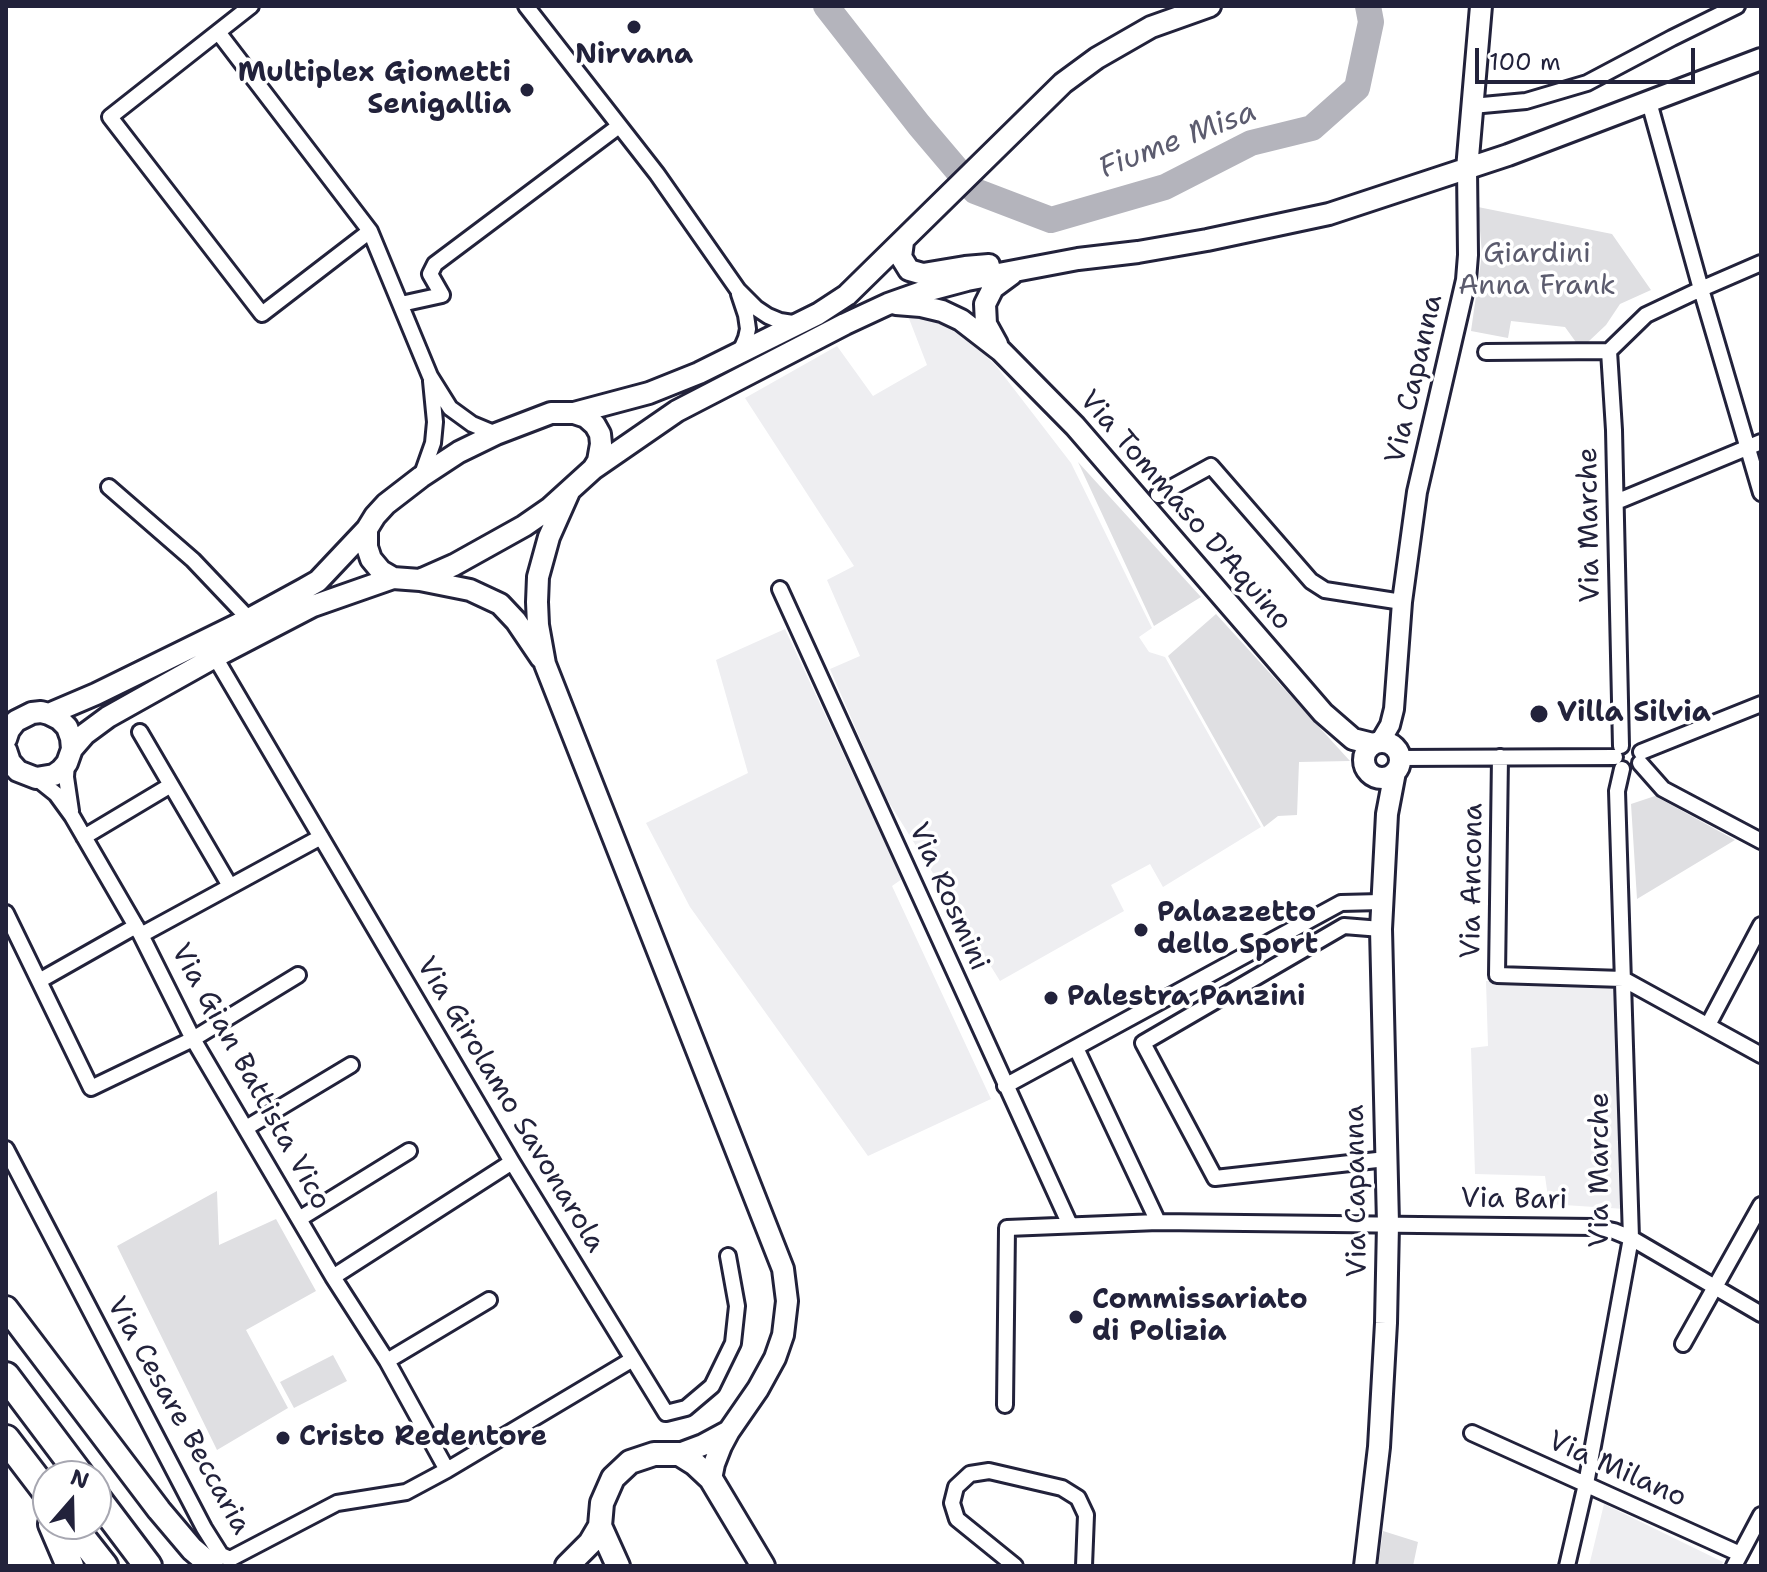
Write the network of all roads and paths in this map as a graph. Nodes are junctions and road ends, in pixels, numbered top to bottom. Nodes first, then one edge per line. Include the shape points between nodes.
1 (251, 6) edge
2 (526, 6) edge
3 (1210, 6) edge
4 (1481, 6) edge
5 (1737, 6) edge
6 (218, 32) junction
7 (1761, 59) edge
8 (1649, 102) junction
9 (1472, 106) junction
10 (619, 126) junction
11 (1467, 169) junction
12 (370, 231) junction
13 (908, 237) junction
14 (1078, 259) junction
15 (1761, 263) edge
16 (1016, 271) junction
17 (1701, 289) junction
18 (738, 290) junction
19 (401, 304) junction
20 (888, 304) junction
21 (799, 324) junction
22 (1001, 351) junction
23 (1609, 351) junction
24 (740, 352) junction
25 (1486, 352) dead end
26 (430, 376) junction
27 (574, 413) junction
28 (496, 434) junction
29 (1761, 442) edge
30 (1747, 448) junction
31 (593, 469) junction
32 (421, 477) junction
33 (109, 487) dead end
34 (569, 492) junction
35 (1761, 493) edge
36 (1158, 495) dead end
37 (1616, 502) junction
38 (367, 529) junction
39 (393, 578) junction
40 (420, 580) junction
41 (780, 589) dead end
42 (1402, 602) junction
43 (249, 619) junction
44 (215, 657) junction
45 (545, 664) junction
46 (1761, 704) edge
47 (1323, 713) junction
48 (49, 714) junction
49 (140, 732) dead end
50 (6, 739) edge
51 (1377, 743) junction
52 (6, 750) edge
53 (69, 756) junction
54 (1500, 757) junction
55 (1619, 757) junction
56 (1640, 758) junction
57 (1383, 768) junction
58 (20, 774) edge
59 (171, 785) junction
60 (72, 816) junction
61 (84, 837) junction
62 (321, 837) junction
63 (1761, 841) edge
64 (230, 886) junction
65 (1381, 902) junction
66 (6, 913) edge
67 (1761, 925) edge
68 (1381, 929) junction
69 (138, 930) junction
70 (298, 975) dead end
71 (1623, 979) junction
72 (39, 981) junction
73 (1708, 1025) junction
74 (193, 1039) junction
75 (1076, 1048) junction
76 (1761, 1055) edge
77 (351, 1065) dead end
78 (1005, 1086) junction
79 (246, 1128) junction
80 (6, 1149) edge
81 (409, 1151) dead end
82 (1386, 1159) junction
83 (512, 1162) junction
84 (1761, 1205) edge
85 (299, 1219) junction
86 (1158, 1222) junction
87 (1388, 1224) junction
88 (1070, 1225) junction
89 (1631, 1238) junction
90 (728, 1256) dead end
91 (333, 1277) junction
92 (1715, 1287) junction
93 (489, 1300) dead end
94 (6, 1308) edge
95 (1761, 1314) edge
96 (1683, 1344) dead end
97 (633, 1359) junction
98 (387, 1361) junction
99 (6, 1376) edge
100 (1005, 1405) dead end
101 (729, 1431) junction
102 (1472, 1433) dead end
103 (13, 1449) edge
104 (679, 1454) junction
105 (69, 1460) edge
106 (447, 1470) junction
107 (32, 1473) edge
108 (711, 1479) junction
109 (1586, 1484) junction
110 (32, 1485) edge
111 (1761, 1515) edge
112 (112, 1518) edge
113 (600, 1526) junction
114 (59, 1540) edge
115 (84, 1540) edge
116 (1737, 1560) edge
117 (70, 1566) edge
118 (104, 1566) edge
119 (148, 1566) edge
120 (212, 1566) edge
121 (567, 1566) edge
122 (618, 1566) edge
123 (763, 1566) edge
124 (1015, 1566) edge
125 (1084, 1566) edge
126 (1365, 1566) edge
127 (1567, 1566) edge

1 - 6 street
2 - 10 street
3 - 13 main road via 1151,27 1063,83
4 - 9 main road
5 - 9 street via 1587,83 1526,101
6 - 12 street
6 - 12 street via 110,117 122,134 262,314
7 - 8 main road
8 - 11 main road
8 - 17 street
9 - 11 main road
10 - 18 street
10 - 19 street via 435,264 430,274 442,295
11 - 14 main road via 1329,214 1207,240
11 - 42 street, Via Capanna via 1466,280 1417,492
12 - 19 street
13 - 14 main road via 901,257 909,270 923,274
13 - 21 main road via 847,295
14 - 16 main road
15 - 17 street
16 - 20 main road
16 - 22 main road, Via Tommaso D'Aquino via 993,288 985,304 986,324
17 - 23 street via 1646,315
17 - 30 street
18 - 21 street via 768,316
18 - 24 street via 748,329
19 - 26 street
20 - 22 main road, Via Tommaso D'Aquino via 942,311
20 - 31 main road via 677,411
21 - 24 main road
22 - 47 main road, Via Tommaso D'Aquino via 1075,426
23 - 25 street
23 - 37 street, Via Marche
24 - 27 main road via 649,393
26 - 28 street via 450,408
26 - 32 street via 435,422
27 - 28 main road via 551,413
27 - 31 main road via 586,417 600,434
28 - 32 main road
29 - 30 street
30 - 35 street
30 - 37 street
31 - 34 main road
32 - 38 main road via 386,504
33 - 43 street via 193,560
34 - 40 main road via 524,526
34 - 45 main road via 538,577
36 - 42 street via 1211,466 1311,581 1325,590
37 - 55 street, Via Marche
38 - 39 main road via 371,559
38 - 43 main road via 318,581
39 - 40 main road
39 - 44 main road via 313,606
40 - 45 main road via 470,590 500,604
41 - 78 street, Via Rosmini
42 - 51 street, Via Capanna via 1394,709
43 - 48 main road
44 - 53 main road via 108,717 85,734
44 - 62 street, Via Girolamo Savonarola
45 - 101 main road via 783,1269 783,1335 758,1389
46 - 56 street
47 - 51 main road, Via Tommaso D'Aquino via 1353,739
47 - 57 main road, Via Tommaso D'Aquino via 1338,737
48 - 50 main road via 24,716
48 - 53 main road via 67,727
49 - 59 street
51 - 57 main road, Via Capanna via 1366,751 1364,761
51 - 57 main road via 1391,745 1398,753
52 - 58 main road
53 - 58 main road via 54,775
53 - 60 street, Via Gian Battista Vico via 66,777
54 - 55 street
54 - 57 street
54 - 71 street, Via Ancona via 1497,975
55 - 56 street via 1634,769
55 - 56 street via 1632,744
55 - 71 street, Via Marche
56 - 63 street via 1663,789
57 - 65 main road, Via Capanna via 1387,814
58 - 60 street, Via Gian Battista Vico via 56,794
59 - 61 street
59 - 64 street
60 - 61 street, Via Gian Battista Vico
61 - 69 street, Via Gian Battista Vico
62 - 64 street
62 - 83 street, Via Girolamo Savonarola
64 - 69 street
65 - 68 main road, Via Capanna
65 - 75 street via 1341,903
66 - 72 street
67 - 73 street
68 - 82 main road, Via Capanna
68 - 82 street via 1344,926 1143,1043 1215,1178
69 - 72 street
69 - 74 street, Via Gian Battista Vico
70 - 74 street
71 - 73 street
71 - 89 street, Via Marche
72 - 74 street via 91,1088
73 - 76 street
74 - 79 street, Via Gian Battista Vico
75 - 78 street
75 - 86 street
77 - 79 street
78 - 88 street, Via Rosmini
79 - 85 street, Via Gian Battista Vico
80 - 106 street, Via Cesare Beccaria via 221,1555 230,1559 337,1503 406,1492
81 - 85 street
82 - 87 main road, Via Capanna
83 - 91 street
83 - 97 street, Via Girolamo Savonarola
84 - 92 street
85 - 91 street, Via Gian Battista Vico
86 - 87 street
86 - 88 street
87 - 89 street, Via Bari via 1594,1227
87 - 126 main road, Via Capanna via 1380,1431
88 - 100 street via 1007,1228
89 - 92 street, Via Bari
89 - 109 street, Via Marche
90 - 97 street, Via Girolamo Savonarola via 737,1306 733,1343 712,1386 686,1408 666,1413
91 - 98 street, Via Gian Battista Vico
92 - 95 street, Via Bari
92 - 96 street
93 - 98 street
94 - 120 main road via 159,1510
97 - 106 street, Via Cesare Beccaria
98 - 106 street, Via Gian Battista Vico
99 - 105 highway
101 - 104 main road
101 - 108 main road
102 - 109 street, Via Milano
103 - 107 highway
103 - 110 highway
104 - 108 main road
104 - 113 main road via 654,1454 630,1462 613,1478 602,1503
108 - 123 main road
109 - 116 street, Via Milano
109 - 127 street, Via Marche
111 - 116 street
112 - 119 highway
113 - 121 main road
113 - 122 main road
114 - 117 highway
115 - 118 highway
124 - 125 street via 957,1519 952,1503 956,1487 970,1474 989,1471 1062,1488 1078,1498 1086,1515

